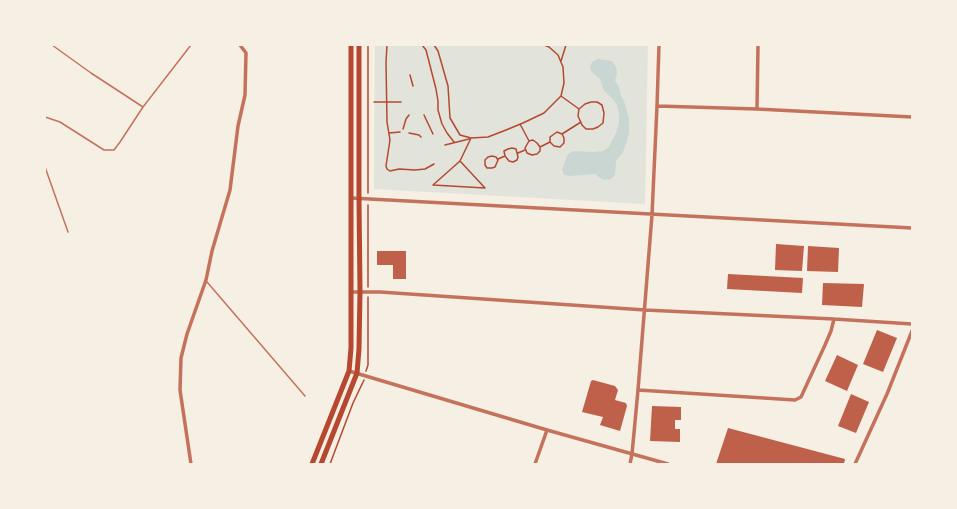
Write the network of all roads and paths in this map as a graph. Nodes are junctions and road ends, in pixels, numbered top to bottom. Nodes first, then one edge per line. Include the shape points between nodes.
1 (52, 45) edge
2 (191, 45) edge
3 (240, 45) edge
4 (351, 45) edge
5 (359, 45) edge
6 (387, 45) edge
7 (422, 45) edge
8 (434, 45) edge
9 (544, 45) edge
10 (566, 45) edge
11 (659, 45) edge
12 (758, 45) edge
13 (561, 61) junction
14 (410, 75) dead end
15 (413, 86) dead end
16 (561, 96) junction
17 (374, 102) dead end
18 (401, 102) dead end
19 (657, 106) junction
20 (143, 107) junction
21 (579, 109) junction
22 (757, 109) junction
23 (409, 115) dead end
24 (424, 115) dead end
25 (45, 117) edge
26 (912, 117) edge
27 (581, 122) junction
28 (520, 124) junction
29 (403, 129) dead end
30 (400, 132) dead end
31 (389, 133) junction
32 (410, 133) dead end
33 (433, 134) dead end
34 (562, 134) junction
35 (421, 137) dead end
36 (471, 138) junction
37 (529, 141) junction
38 (454, 142) junction
39 (550, 142) junction
40 (445, 144) dead end
41 (540, 147) junction
42 (526, 150) junction
43 (518, 153) junction
44 (505, 156) junction
45 (498, 160) junction
46 (460, 161) junction
47 (434, 164) dead end
48 (45, 167) edge
49 (351, 198) junction
50 (358, 198) junction
51 (652, 215) junction
52 (912, 228) edge
53 (68, 232) dead end
54 (206, 280) junction
55 (350, 292) junction
56 (360, 292) junction
57 (645, 310) junction
58 (834, 319) junction
59 (912, 324) edge
60 (912, 331) edge
61 (348, 371) junction
62 (357, 373) junction
63 (638, 390) junction
64 (305, 396) dead end
65 (548, 430) junction
66 (632, 454) junction
67 (191, 464) edge
68 (312, 464) edge
69 (321, 464) edge
70 (535, 464) edge
71 (630, 464) edge
72 (668, 464) edge
73 (855, 464) edge

1 - 20 lane
2 - 20 lane
3 - 54 street via 246,53 245,95 238,126 230,190
4 - 49 main road
5 - 50 main road
6 - 31 path
7 - 38 path via 426,50 436,89 439,115
8 - 36 path via 448,86 450,118 460,135
9 - 13 path via 558,55
10 - 13 path
11 - 19 street
12 - 22 street
13 - 16 path via 564,83
14 - 15 path
16 - 21 path
16 - 28 path via 544,113
17 - 18 path
19 - 22 street
19 - 51 street
20 - 25 lane via 114,150 104,150 60,122
21 - 27 path via 578,116
21 - 27 path via 585,104 597,102 602,105 604,113 603,123 598,127 586,128
22 - 26 street
23 - 29 path
24 - 33 path
27 - 34 path
28 - 36 path via 488,136
28 - 37 path
30 - 31 path
31 - 47 path via 387,169 425,169
32 - 35 path
34 - 39 path via 557,132 550,136
34 - 39 path via 564,143 560,147
36 - 38 path
36 - 46 path
37 - 41 path via 533,140
37 - 42 path
38 - 40 path
39 - 41 path
41 - 42 path via 538,154 532,155
42 - 43 path
43 - 44 path via 517,160 513,162
43 - 44 path via 516,149 508,148 504,151
44 - 45 path
45 - 45 path via 495,167 487,168 485,165 488,157 496,157
46 - 46 path via 485,188 433,185
48 - 53 lane
49 - 50 street
49 - 55 main road
50 - 51 street
50 - 56 main road
51 - 52 street
51 - 57 street
54 - 64 lane
54 - 67 street via 180,358 180,390
55 - 56 street
55 - 61 main road via 351,348
56 - 57 street
56 - 62 main road
57 - 58 street
57 - 63 street
58 - 59 street
58 - 63 street via 801,397 795,400
60 - 73 street
61 - 62 street
61 - 68 main road
62 - 65 street
62 - 69 main road
63 - 66 street
65 - 66 street
65 - 70 street
66 - 71 street
66 - 72 street

